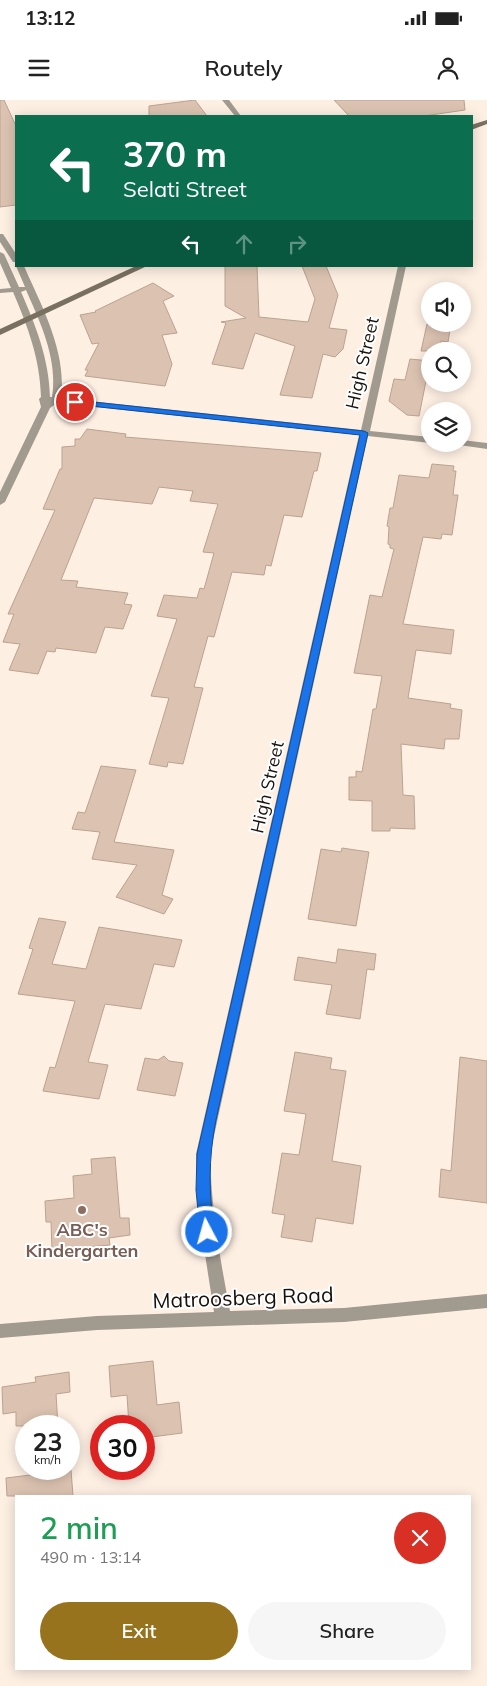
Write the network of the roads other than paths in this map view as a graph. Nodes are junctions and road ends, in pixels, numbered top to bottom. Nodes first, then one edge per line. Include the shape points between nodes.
1 (225, 100) edge
2 (237, 115) edge
3 (487, 122) edge
4 (473, 127) edge
5 (0, 236) edge
6 (0, 254) edge
7 (15, 258) edge
8 (20, 267) edge
9 (125, 267) edge
10 (141, 267) edge
11 (402, 267) edge
12 (28, 288) junction
13 (18, 289) junction
14 (0, 291) edge
15 (39, 311) junction
16 (28, 316) junction
17 (0, 323) edge
18 (0, 332) edge
19 (56, 400) junction
20 (45, 403) junction
21 (364, 433) junction
22 (421, 439) edge
23 (471, 444) edge
24 (487, 446) edge
25 (0, 502) edge
26 (487, 1300) edge
27 (223, 1318) junction
28 (0, 1331) edge

1 - 2 street
3 - 4 street
5 - 7 street
6 - 13 street
8 - 12 street
9 - 15 street
10 - 15 street
11 - 21 street, High Street
12 - 13 street
12 - 15 street
13 - 14 street
13 - 16 street
15 - 16 street
15 - 19 street via 57,371
16 - 17 street
16 - 18 street
16 - 20 street via 45,374
19 - 20 street
19 - 21 street
20 - 25 street
21 - 22 street
21 - 27 street, High Street via 203,1154 207,1232
23 - 24 street
26 - 27 street, Matroosberg Road via 344,1315
27 - 28 street, Matroosberg Road via 97,1322

